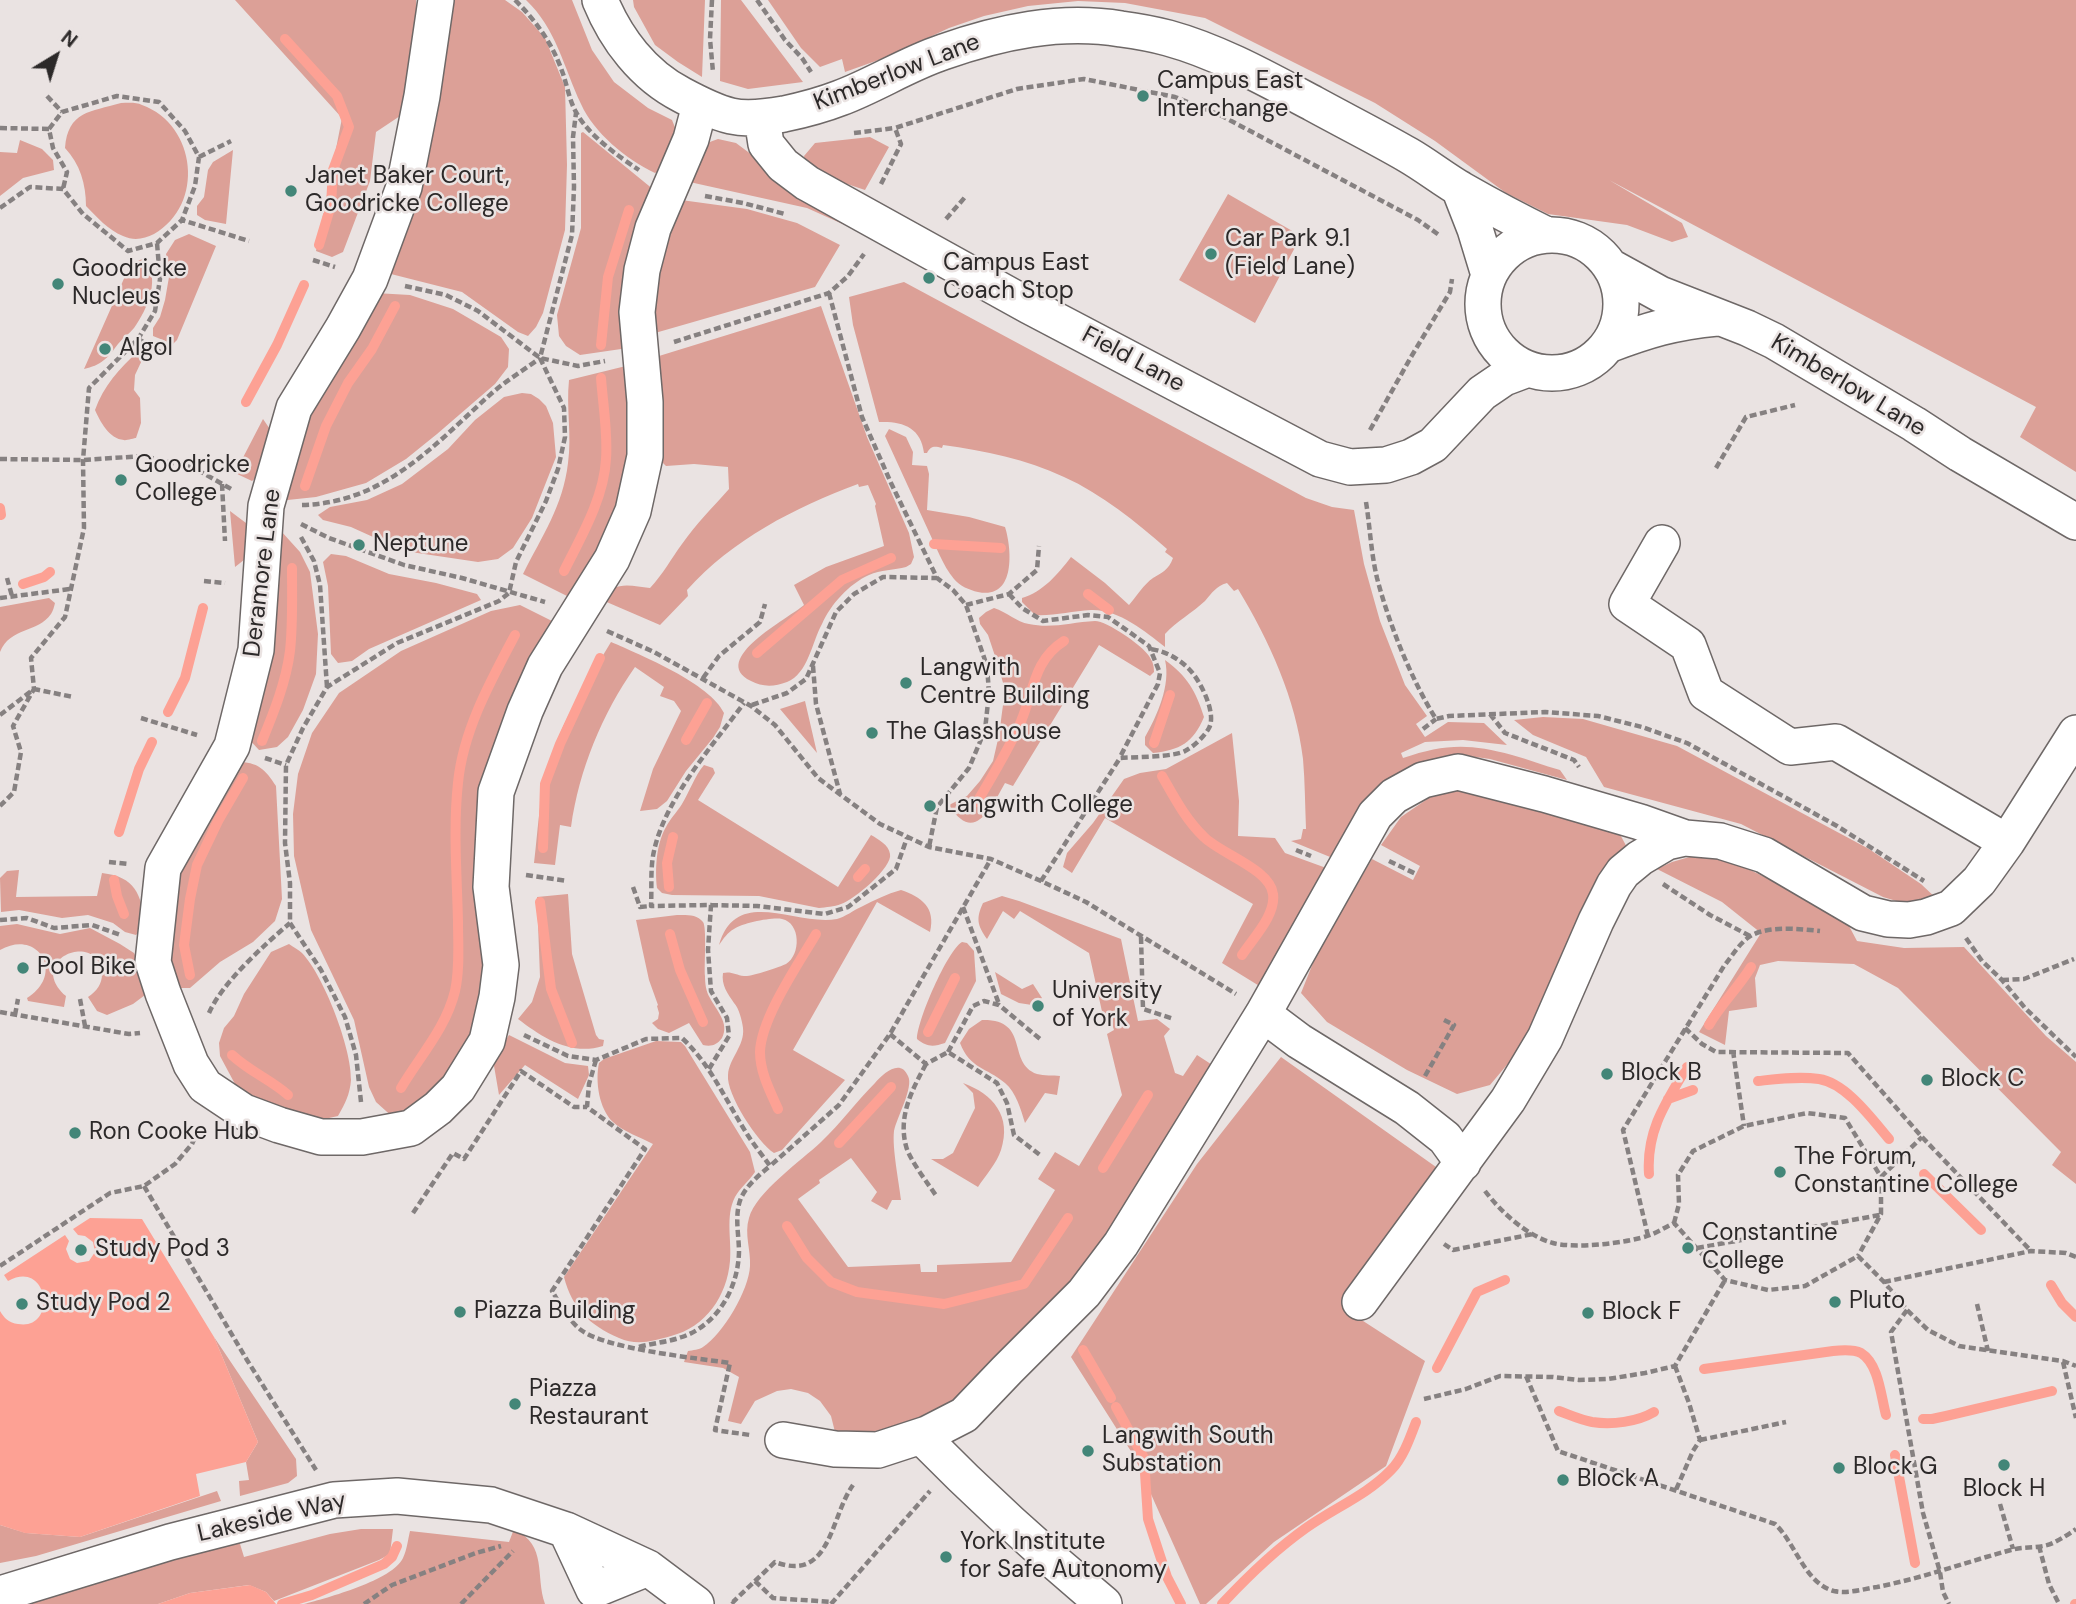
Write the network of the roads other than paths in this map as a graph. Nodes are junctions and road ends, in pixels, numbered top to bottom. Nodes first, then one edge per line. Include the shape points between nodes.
1 (436, 0) edge
2 (600, 0) edge
3 (700, 105) junction
4 (762, 118) junction
5 (1459, 188) junction
6 (1547, 235) junction
7 (1611, 267) junction
8 (1489, 275) junction
9 (1718, 318) junction
10 (1608, 345) junction
11 (1528, 369) junction
12 (2076, 522) edge
13 (1662, 543) dead end
14 (2076, 733) edge
15 (1685, 838) junction
16 (2007, 842) junction
17 (1263, 1014) junction
18 (1463, 1163) junction
19 (1360, 1302) dead end
20 (921, 1436) junction
21 (783, 1440) road end
22 (0, 1594) edge
23 (709, 1600) edge
24 (1104, 1604) edge

1 - 3 street, Deramore Lane via 404,187 370,279 294,408 266,506 256,650 232,746 163,868 153,962 190,1025 191,1064 205,1086 244,1112 321,1136 362,1137 411,1128 458,1088 487,1041 501,965 491,887 496,792 545,666 612,559 633,511 645,456 637,312 642,270 653,228 691,139
2 - 3 street, Kimberlow Lane via 636,61
3 - 4 street, Kimberlow Lane via 732,117
4 - 5 street, Kimberlow Lane via 840,98 940,53 990,37 1081,24 1168,38 1235,63 1389,144
4 - 11 street, Field Lane via 766,144 807,183 1028,306 1320,459 1350,467 1386,465 1411,457 1433,444 1482,393 1504,377
5 - 6 street, Kimberlow Lane
5 - 8 street
6 - 7 street via 1572,237 1594,249
6 - 8 street via 1523,241 1504,255
7 - 9 street, Kimberlow Lane
7 - 10 street via 1622,305
8 - 11 street via 1483,312 1491,336 1507,356
9 - 10 street via 1660,326
9 - 12 street, Kimberlow Lane via 1774,341
10 - 11 street via 1595,359 1574,370
13 - 16 street via 1627,604 1688,645 1706,693 1790,747 1836,742
14 - 16 street
15 - 16 street via 1720,841 1764,855 1863,913 1909,920 1951,908 1979,881
15 - 17 street via 1458,772 1423,780 1394,796 1375,815
15 - 18 street via 1667,842 1640,858 1614,885 1545,1038
17 - 18 street via 1406,1108 1445,1138
17 - 20 street via 1121,1244 1084,1293 964,1415
18 - 19 street
20 - 21 street via 878,1450 835,1449
20 - 24 street via 969,1485
22 - 23 street, Lakeside Way via 170,1542 334,1500 397,1496 491,1505 566,1530

